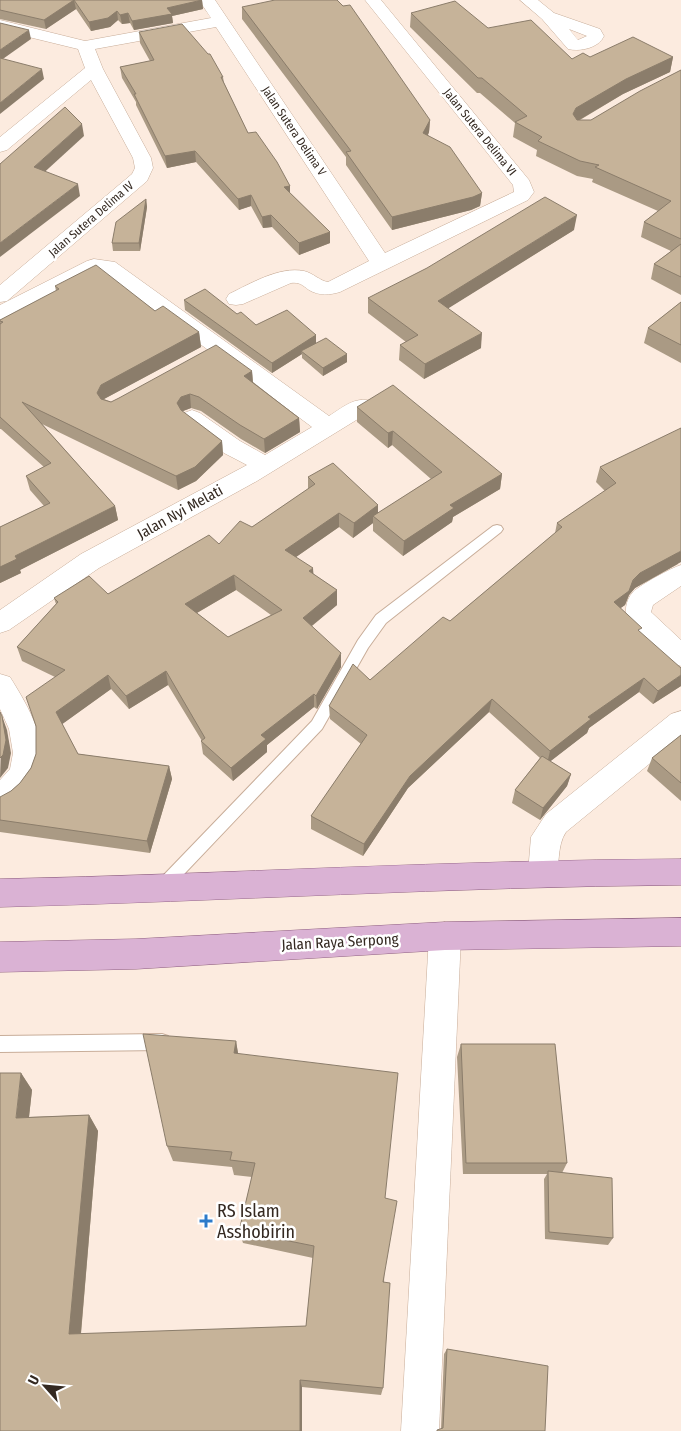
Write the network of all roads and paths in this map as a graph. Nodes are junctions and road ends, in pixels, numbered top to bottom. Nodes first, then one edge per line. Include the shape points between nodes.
1 (207, 0) edge
2 (373, 0) edge
3 (528, 0) edge
4 (548, 16) dead end
5 (220, 21) junction
6 (1, 26) edge
7 (85, 46) junction
8 (94, 69) junction
9 (0, 146) edge
10 (381, 262) junction
11 (0, 296) edge
12 (236, 299) dead end
13 (0, 314) edge
14 (363, 406) edge
15 (192, 418) edge
16 (328, 428) junction
17 (265, 466) junction
18 (497, 529) dead end
19 (681, 574) edge
20 (0, 623) edge
21 (681, 656) edge
22 (0, 685) edge
23 (681, 722) edge
24 (0, 798) edge
25 (681, 872) edge
26 (543, 873) junction
27 (160, 889) junction
28 (0, 893) edge
29 (681, 932) edge
30 (445, 936) junction
31 (0, 957) edge
32 (174, 1042) edge
33 (0, 1044) edge
34 (420, 1431) edge

1 - 5 street, Jalan Sutera Delima V
2 - 10 street, Jalan Sutera Delima VI via 522,184 524,192 522,196
3 - 4 street
5 - 7 street
5 - 10 street, Jalan Sutera Delima V
6 - 7 street
7 - 8 street, Jalan Sutera Delima IV
8 - 9 street
8 - 11 street, Jalan Sutera Delima IV via 142,158 144,168 140,177
10 - 12 street, Jalan Sutera Delima VI via 333,288 325,290 307,278 288,277
13 - 16 street via 94,266 108,266 211,352
14 - 16 street, Jalan Nyi Melati
15 - 17 street
16 - 17 street, Jalan Nyi Melati
17 - 20 street, Jalan Nyi Melati via 90,561
18 - 27 lane via 381,619 317,725
19 - 21 street via 642,599 638,615
22 - 24 street via 20,717 29,759 22,776
23 - 26 street via 556,823 546,837
25 - 26 main road
26 - 27 main road
27 - 28 main road
29 - 30 main road, Jalan Raya Serpong
30 - 31 main road, Jalan Raya Serpong via 136,954
30 - 34 street
32 - 33 lane

